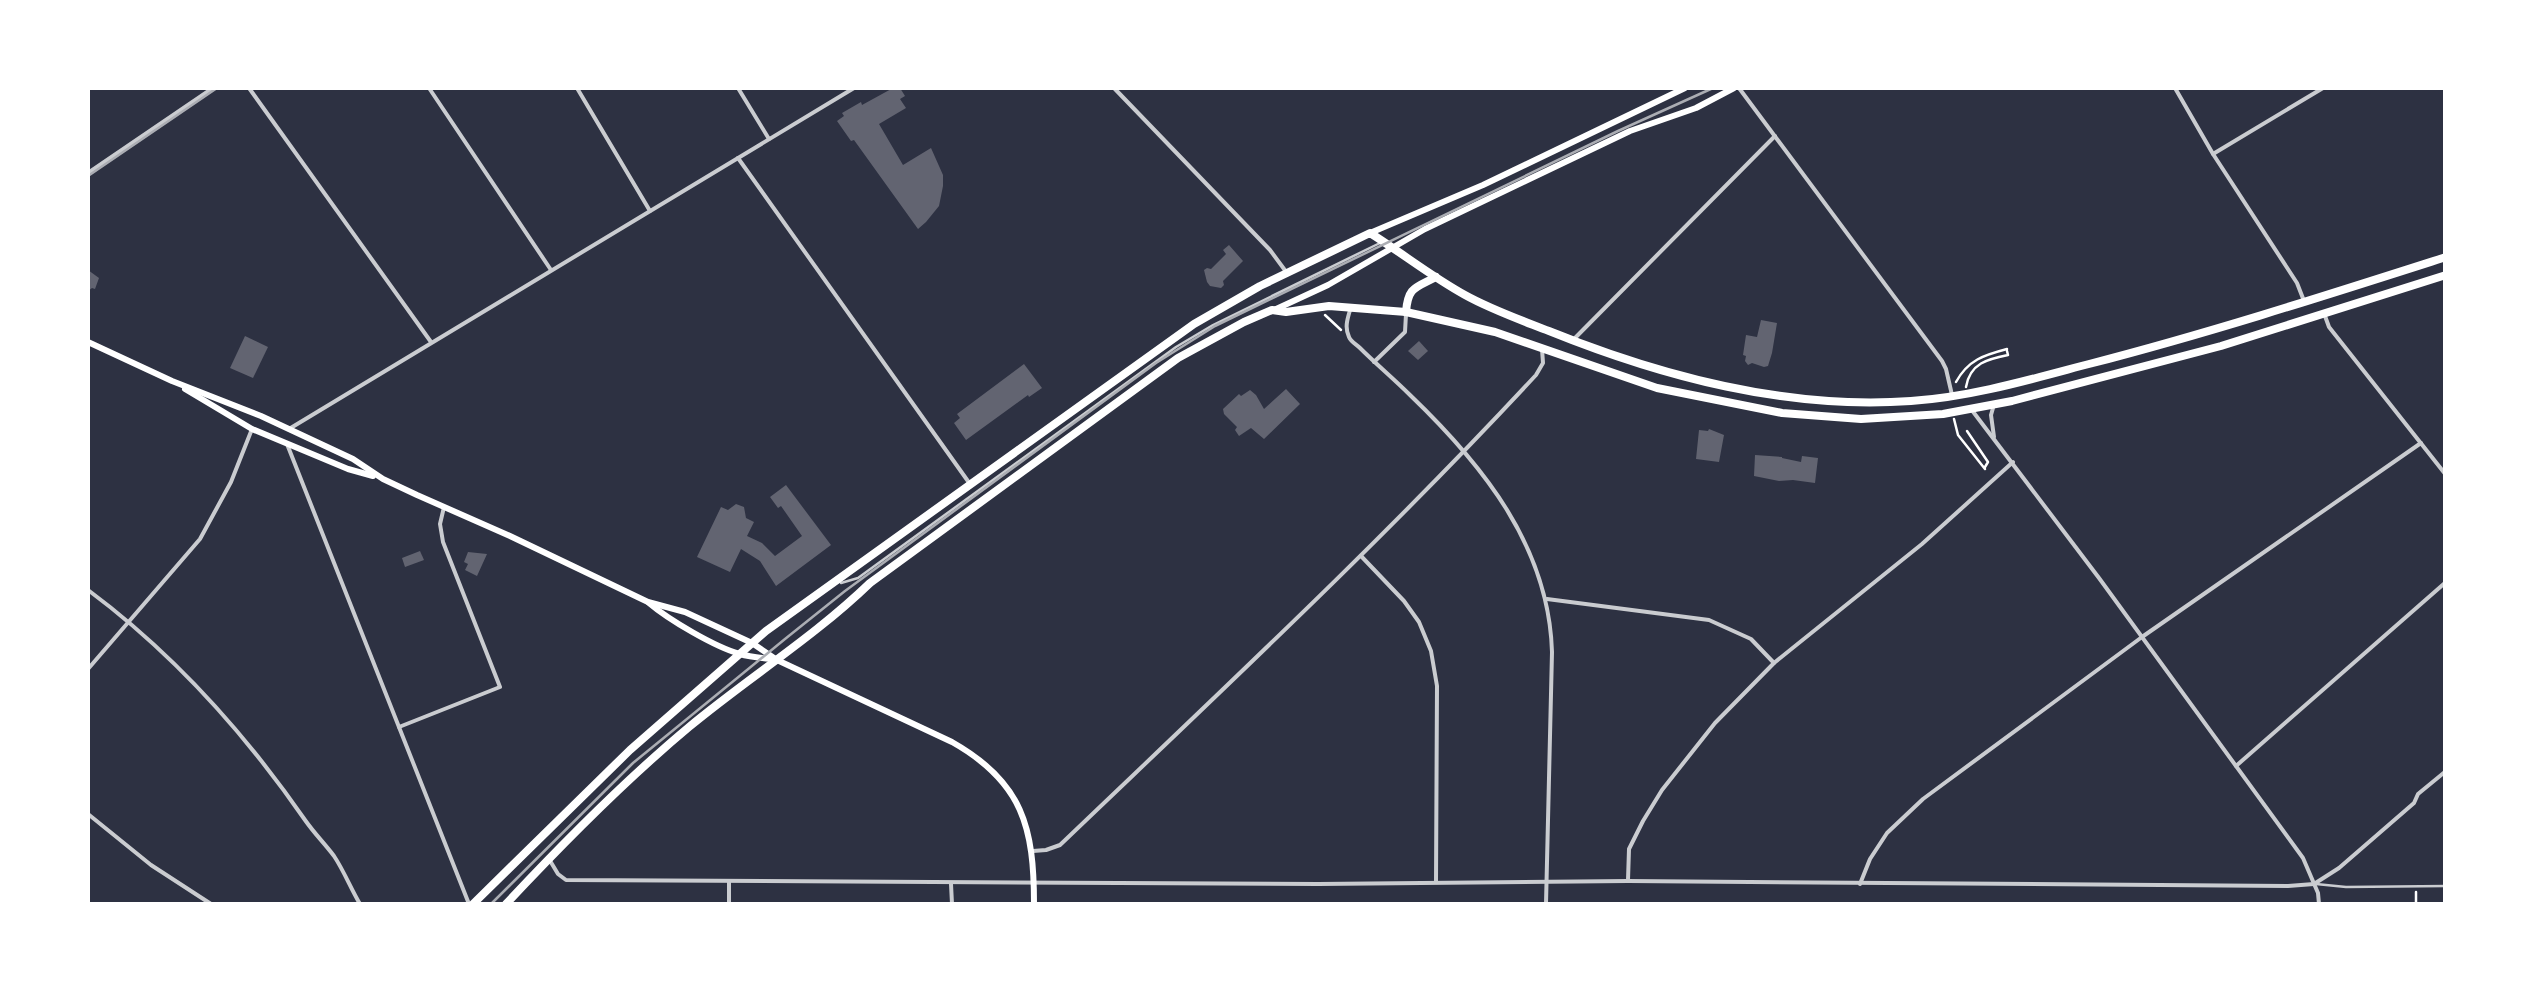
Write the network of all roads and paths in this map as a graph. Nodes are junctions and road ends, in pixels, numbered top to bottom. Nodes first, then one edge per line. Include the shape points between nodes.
1 (213, 88) edge
2 (249, 88) edge
3 (428, 88) edge
4 (577, 88) edge
5 (738, 88) edge
6 (854, 88) edge
7 (1114, 88) edge
8 (1685, 88) edge
9 (1737, 88) edge
10 (2175, 88) edge
11 (2323, 88) edge
12 (1776, 136) junction
13 (769, 139) junction
14 (2213, 154) junction
15 (738, 158) junction
16 (88, 174) edge
17 (650, 211) junction
18 (1370, 233) junction
19 (1383, 242) junction
20 (1393, 248) junction
21 (2446, 257) edge
22 (551, 270) junction
23 (1287, 273) junction
24 (2446, 275) edge
25 (1436, 277) junction
26 (2304, 302) junction
27 (1352, 306) junction
28 (1317, 307) junction
29 (1272, 310) junction
30 (1406, 312) junction
31 (2324, 313) junction
32 (1348, 337) junction
33 (1572, 341) junction
34 (88, 342) edge
35 (431, 342) junction
36 (1542, 349) junction
37 (2007, 350) dead end
38 (1374, 362) junction
39 (172, 381) junction
40 (1966, 392) junction
41 (1952, 395) junction
42 (1994, 405) junction
43 (1971, 410) junction
44 (252, 429) junction
45 (289, 429) junction
46 (1968, 431) dead end
47 (1994, 438) junction
48 (2420, 443) junction
49 (287, 444) junction
50 (1464, 452) junction
51 (2012, 462) junction
52 (1984, 469) dead end
53 (2446, 475) edge
54 (384, 479) junction
55 (970, 484) junction
56 (444, 508) junction
57 (1361, 556) junction
58 (2446, 582) edge
59 (834, 584) junction
60 (88, 590) edge
61 (1547, 599) junction
62 (648, 602) junction
63 (129, 621) junction
64 (2142, 637) junction
65 (752, 644) junction
66 (739, 654) junction
67 (776, 660) junction
68 (1774, 664) junction
69 (88, 669) edge
70 (399, 727) junction
71 (2236, 766) junction
72 (2446, 771) edge
73 (88, 814) edge
74 (1032, 851) junction
75 (549, 858) junction
76 (1628, 881) junction
77 (729, 882) junction
78 (1436, 882) junction
79 (1547, 882) junction
80 (952, 883) junction
81 (1034, 884) junction
82 (1860, 884) junction
83 (2314, 884) junction
84 (2416, 886) junction
85 (2446, 886) edge
86 (210, 904) edge
87 (360, 904) edge
88 (471, 904) edge
89 (506, 904) edge
90 (729, 904) edge
91 (952, 904) edge
92 (1034, 904) edge
93 (1546, 904) edge
94 (2320, 904) edge
95 (2416, 904) edge

1 - 16 street
2 - 35 street
3 - 22 street
4 - 17 street
5 - 13 street
6 - 13 street
7 - 23 street
8 - 18 main road
9 - 12 street
9 - 20 main road via 1630,131
10 - 14 street
11 - 14 street
12 - 33 street
12 - 41 street via 1942,361
13 - 15 street
14 - 26 street
15 - 17 street
15 - 55 street
17 - 22 street
18 - 19 main road
18 - 23 main road
19 - 20 main road
19 - 59 lane via 1176,347 858,578
20 - 25 main road
20 - 29 main road
21 - 26 main road
22 - 35 street
23 - 55 main road via 1194,324
24 - 31 main road
25 - 30 main road via 1412,289
25 - 33 main road via 1490,308
26 - 40 main road via 2154,348
27 - 28 main road
27 - 30 main road
27 - 32 street
28 - 29 main road
28 - 32 path
29 - 67 main road via 1178,358 870,583
30 - 36 main road
30 - 38 street via 1405,332
31 - 42 main road via 2168,362
31 - 48 street
32 - 38 street
33 - 41 main road via 1672,374 1766,394 1880,402
34 - 39 main road
35 - 45 street
36 - 43 main road via 1657,388 1782,414 1860,419
36 - 50 street via 1536,375
37 - 40 path via 1982,360
38 - 50 street
39 - 44 main road
39 - 45 main road
40 - 41 main road
42 - 43 main road
42 - 47 street
43 - 47 street
44 - 49 main road
44 - 63 street via 200,539
45 - 54 main road
46 - 52 path via 1988,462
47 - 51 street
48 - 53 street
48 - 64 street
49 - 54 main road
49 - 70 street
50 - 57 street
50 - 61 street via 1514,518
51 - 64 street
51 - 68 street
54 - 56 main road
55 - 59 main road
56 - 62 main road
56 - 70 street via 444,542 500,687
57 - 74 street via 1060,846
57 - 78 street via 1404,601 1432,651
58 - 71 street
59 - 65 main road
60 - 63 street
61 - 68 street via 1709,620 1751,639
61 - 79 street
62 - 65 main road
62 - 66 main road
63 - 69 street
63 - 87 street via 225,714 335,857
64 - 71 street
64 - 82 street via 1923,799 1888,833
65 - 66 main road
65 - 67 main road
66 - 67 main road
66 - 88 main road
67 - 74 main road via 978,756 1015,800
67 - 75 main road via 689,727
68 - 76 street via 1662,790 1629,849
70 - 88 street
71 - 83 street via 2303,858
72 - 83 street
73 - 86 street
74 - 81 main road
75 - 77 street via 566,880
75 - 89 main road
76 - 79 street
76 - 82 street
77 - 80 street
77 - 90 street
78 - 79 street
78 - 81 street
79 - 93 street
80 - 81 street
80 - 91 street
81 - 92 main road
82 - 83 street
83 - 84 lane
83 - 94 street
84 - 85 lane
84 - 95 path

